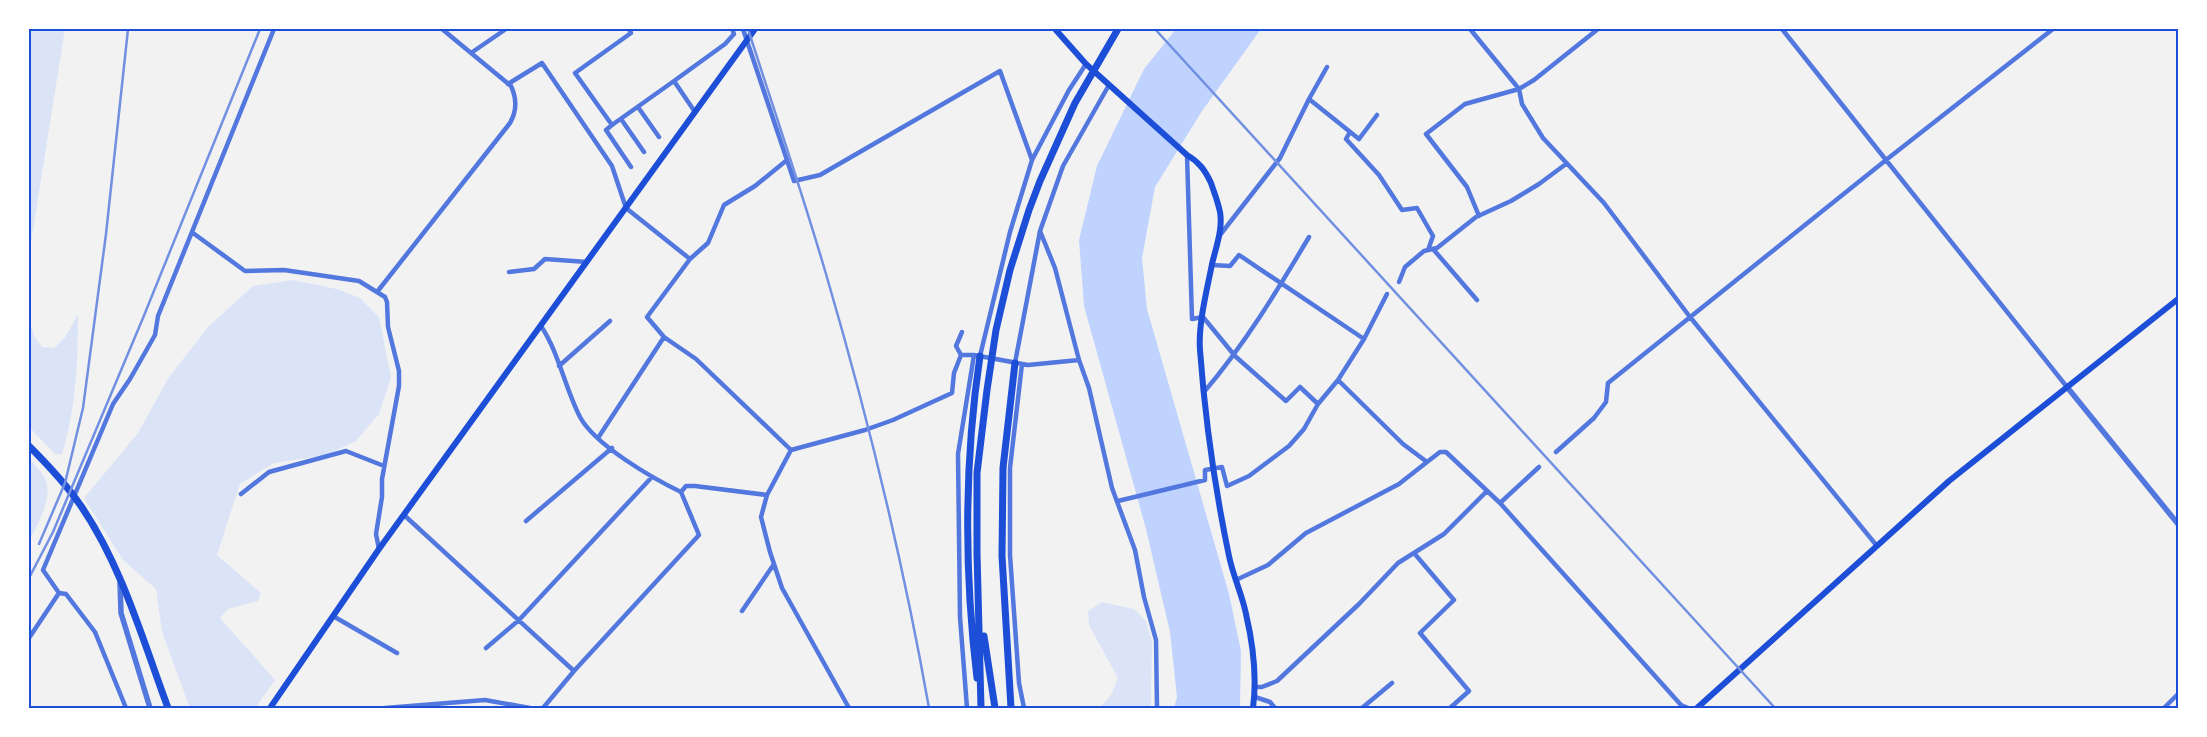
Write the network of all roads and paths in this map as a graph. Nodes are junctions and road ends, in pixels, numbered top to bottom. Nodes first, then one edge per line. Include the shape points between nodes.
1 (274, 29) edge
2 (442, 29) edge
3 (506, 29) edge
4 (637, 29) edge
5 (732, 29) edge
6 (744, 29) edge
7 (755, 29) edge
8 (1055, 29) edge
9 (1118, 29) edge
10 (1470, 29) edge
11 (1598, 29) edge
12 (1782, 29) edge
13 (2053, 29) edge
14 (630, 31) edge
15 (747, 40) junction
16 (472, 53) junction
17 (1086, 64) junction
18 (1327, 67) dead end
19 (674, 81) junction
20 (508, 84) junction
21 (1109, 85) junction
22 (1519, 89) junction
23 (1309, 99) junction
24 (638, 107) junction
25 (695, 112) junction
26 (1377, 115) dead end
27 (621, 119) junction
28 (612, 125) junction
29 (1350, 132) junction
30 (659, 137) dead end
31 (644, 152) dead end
32 (1187, 155) junction
33 (788, 160) junction
34 (1032, 160) junction
35 (1886, 160) junction
36 (1566, 164) junction
37 (631, 167) dead end
38 (626, 208) junction
39 (1479, 216) junction
40 (1040, 231) junction
41 (193, 233) junction
42 (1219, 236) junction
43 (1309, 236) dead end
44 (1431, 250) junction
45 (690, 259) junction
46 (587, 262) junction
47 (1212, 265) junction
48 (509, 272) dead end
49 (1399, 282) dead end
50 (1281, 285) junction
51 (377, 292) junction
52 (1387, 294) dead end
53 (2178, 299) edge
54 (1477, 300) dead end
55 (1203, 317) junction
56 (1690, 317) junction
57 (610, 321) dead end
58 (541, 326) junction
59 (962, 332) dead end
60 (664, 337) junction
61 (1364, 339) junction
62 (961, 355) junction
63 (978, 355) junction
64 (1235, 356) junction
65 (1079, 360) junction
66 (1018, 363) junction
67 (559, 366) junction
68 (1338, 380) junction
69 (2067, 387) junction
70 (1204, 392) junction
71 (1318, 404) junction
72 (598, 438) junction
73 (29, 446) edge
74 (612, 448) junction
75 (791, 450) junction
76 (1556, 452) dead end
77 (1427, 462) junction
78 (384, 466) junction
79 (1214, 467) junction
80 (1539, 467) dead end
81 (651, 478) junction
82 (681, 492) junction
83 (1486, 492) junction
84 (241, 494) dead end
85 (767, 495) junction
86 (1118, 501) junction
87 (1500, 503) junction
88 (404, 515) junction
89 (526, 520) dead end
90 (2178, 524) edge
91 (1877, 546) junction
92 (379, 549) junction
93 (1414, 553) junction
94 (774, 564) junction
95 (1236, 580) junction
96 (120, 583) junction
97 (59, 594) junction
98 (742, 611) dead end
99 (980, 611) junction
100 (333, 616) junction
101 (519, 620) junction
102 (29, 638) edge
103 (486, 648) dead end
104 (398, 653) dead end
105 (574, 671) junction
106 (1392, 683) dead end
107 (1255, 687) junction
108 (2178, 694) edge
109 (1254, 697) junction
110 (1679, 706) edge
111 (126, 708) edge
112 (150, 708) edge
113 (168, 708) edge
114 (270, 708) edge
115 (385, 708) edge
116 (530, 708) edge
117 (543, 708) edge
118 (849, 708) edge
119 (967, 708) edge
120 (981, 708) edge
121 (995, 708) edge
122 (1011, 708) edge
123 (1024, 708) edge
124 (1157, 708) edge
125 (1253, 708) edge
126 (1275, 708) edge
127 (1362, 708) edge
128 (1450, 708) edge
129 (1688, 708) edge
130 (1697, 708) edge
131 (2164, 708) edge

1 - 41 street
2 - 16 street
3 - 16 street
4 - 14 street
5 - 19 street via 734,34 725,44
6 - 15 street
7 - 15 main road
8 - 17 main road
9 - 99 highway via 1075,103 1052,152 1010,270 996,330 978,473
10 - 22 street
11 - 22 street
12 - 35 street
13 - 35 street
14 - 28 street via 575,73
15 - 25 main road
15 - 33 street
16 - 20 street
17 - 21 main road
17 - 34 street via 1068,90
18 - 23 street
19 - 24 street
19 - 25 street
20 - 38 street via 542,63 612,166
20 - 51 street via 515,96 510,123
21 - 32 main road
21 - 40 street via 1063,166
22 - 36 street via 1522,104
22 - 39 street via 1465,104 1426,134 1468,187
23 - 29 street
23 - 42 street via 1280,158
24 - 27 street
24 - 30 street
25 - 38 main road
26 - 29 street via 1359,139
27 - 28 street
27 - 31 street
28 - 37 street via 606,130
29 - 44 street via 1346,139 1378,175 1402,210 1416,208 1433,236
32 - 42 main road via 1198,161 1208,176 1220,214
32 - 55 street via 1192,319
33 - 34 street via 794,181 820,174 1000,71
33 - 45 street via 724,205 708,243
34 - 63 street
35 - 56 street
35 - 69 street
36 - 39 street via 1511,201
36 - 56 street via 1604,203
38 - 45 street
38 - 46 main road
39 - 44 street
40 - 65 street via 1055,268
40 - 66 street
41 - 51 street via 245,271 284,270 359,281
41 - 97 street via 158,316 155,335 113,404 43,570
42 - 47 main road
43 - 50 street
44 - 49 street via 1424,251 1405,267
44 - 54 street
45 - 60 street via 647,318
46 - 48 street via 545,259 534,269
46 - 58 main road
47 - 50 street via 1230,266 1239,255
47 - 55 main road
50 - 61 street
50 - 64 street
51 - 78 street via 387,302 388,327 399,372 397,401
52 - 61 street
53 - 69 main road
55 - 64 street
55 - 70 main road via 1199,342
56 - 76 street via 1608,383 1606,402 1594,418
56 - 91 street
57 - 67 street
58 - 67 street
58 - 88 main road
59 - 62 street via 956,346
60 - 72 street
60 - 75 street via 696,359
61 - 68 street
62 - 63 street
62 - 75 street via 954,373 952,393 872,428
63 - 66 street
63 - 119 street via 958,454 960,616
63 - 120 highway via 967,478 966,552 969,613
64 - 70 street
64 - 71 street via 1286,401 1300,386
65 - 66 street
65 - 86 street
66 - 122 highway via 1003,468 1002,556
66 - 123 street via 1010,468 1010,556
67 - 72 street via 581,418
68 - 71 street
68 - 77 street via 1403,444
69 - 90 street
69 - 91 main road via 1950,481
70 - 79 main road
71 - 79 street via 1304,429 1289,446 1248,476 1227,486 1222,467
72 - 74 street
73 - 96 highway via 53,470 80,506 110,558
74 - 81 street
74 - 89 street
75 - 85 street
77 - 83 street via 1440,452 1446,452
77 - 95 street via 1399,484 1306,533 1268,564
78 - 84 street via 346,451 269,472
78 - 92 street via 376,534
79 - 86 street via 1205,470 1206,480
79 - 95 main road via 1229,558
80 - 87 street
81 - 82 street
81 - 101 street
82 - 85 street via 686,486 695,486
82 - 105 street via 699,535
83 - 87 street
83 - 93 street via 1444,534
85 - 94 street via 761,518
86 - 124 street via 1135,550 1156,640
87 - 110 street
88 - 92 main road
88 - 101 street
91 - 130 main road
92 - 100 main road
93 - 107 street via 1398,563 1277,681
93 - 128 street via 1454,600 1420,633 1469,691
94 - 98 street
94 - 118 street via 782,588
95 - 107 main road via 1246,614
96 - 112 street via 120,613
96 - 113 highway
97 - 102 street
97 - 111 street via 66,594 95,632
99 - 120 highway
99 - 121 highway
100 - 104 street
100 - 114 main road
101 - 103 street
101 - 105 street
105 - 117 street
106 - 127 street
107 - 109 main road
108 - 131 street
109 - 125 main road
109 - 126 street via 1270,702
110 - 129 street
115 - 116 street via 485,700

